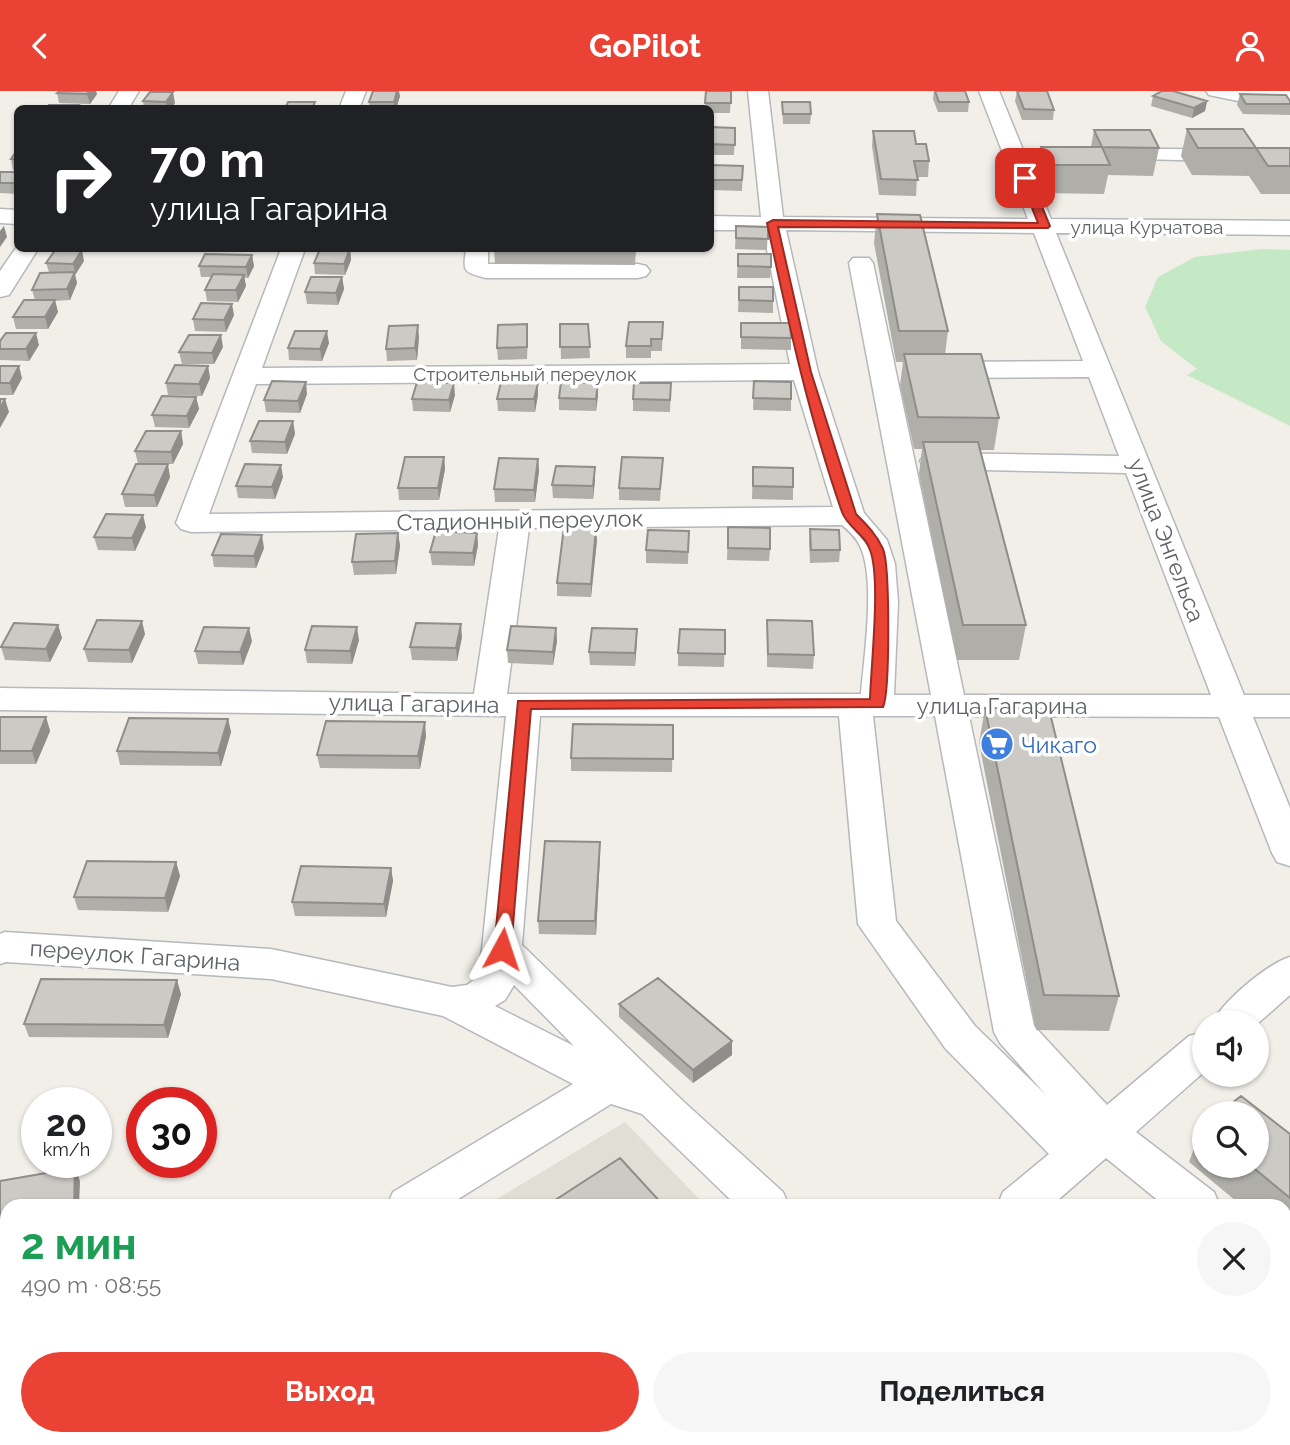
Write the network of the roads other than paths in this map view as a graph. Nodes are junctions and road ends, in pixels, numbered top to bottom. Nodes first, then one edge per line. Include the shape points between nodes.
1 (758, 91) edge
2 (989, 91) edge
3 (1216, 91) edge
4 (1290, 97) edge
5 (1015, 154) junction
6 (1043, 154) edge
7 (1085, 154) edge
8 (1290, 156) edge
9 (714, 223) edge
10 (773, 223) junction
11 (1044, 226) junction
12 (1290, 227) edge
13 (24, 252) edge
14 (292, 252) edge
15 (477, 252) edge
16 (861, 263) dead end
17 (638, 271) dead end
18 (0, 290) edge
19 (1100, 369) junction
20 (883, 371) junction
21 (805, 372) junction
22 (246, 376) junction
23 (901, 460) junction
24 (1137, 465) junction
25 (850, 516) junction
26 (515, 520) junction
27 (0, 699) edge
28 (866, 703) junction
29 (506, 704) junction
30 (951, 705) junction
31 (1231, 706) junction
32 (1290, 706) edge
33 (1290, 853) edge
34 (0, 949) edge
35 (502, 949) junction
36 (1290, 972) edge
37 (452, 1003) junction
38 (1247, 1010) edge
39 (1192, 1058) edge
40 (610, 1083) junction
41 (669, 1114) junction
42 (1093, 1144) junction
43 (420, 1199) edge
44 (760, 1199) edge
45 (1027, 1199) edge
46 (1186, 1199) edge

1 - 10 street
2 - 5 street, улица Энгельса
3 - 4 street
5 - 6 street
5 - 11 street, улица Энгельса
7 - 8 street
9 - 10 street, улица Курчатова
10 - 11 street, улица Курчатова
10 - 21 street
11 - 12 street, улица Курчатова
11 - 19 street, улица Энгельса
13 - 18 street
14 - 22 street
15 - 17 street via 476,268 486,271
16 - 20 street
19 - 20 street
19 - 24 street, улица Энгельса
20 - 23 street
21 - 22 street, Строительный переулок
21 - 25 street
22 - 26 street, Стадионный переулок via 191,523
23 - 24 street
23 - 30 street
24 - 31 street, улица Энгельса
25 - 26 street, Стадионный переулок
25 - 28 street via 878,551 881,582
26 - 29 street
27 - 29 street, улица Гагарина
28 - 29 street, улица Гагарина
28 - 30 street, улица Гагарина
28 - 42 street via 877,924 960,1037
29 - 35 street
30 - 31 street, улица Гагарина
30 - 42 street via 1015,1032
31 - 32 street, улица Гагарина
31 - 33 street, улица Энгельса
34 - 37 street, переулок Гагарина via 271,964
35 - 37 street via 499,980 492,991
35 - 41 street
36 - 38 street
37 - 40 street
39 - 42 street
40 - 41 street
40 - 43 street
41 - 44 street
42 - 45 street
42 - 46 street

